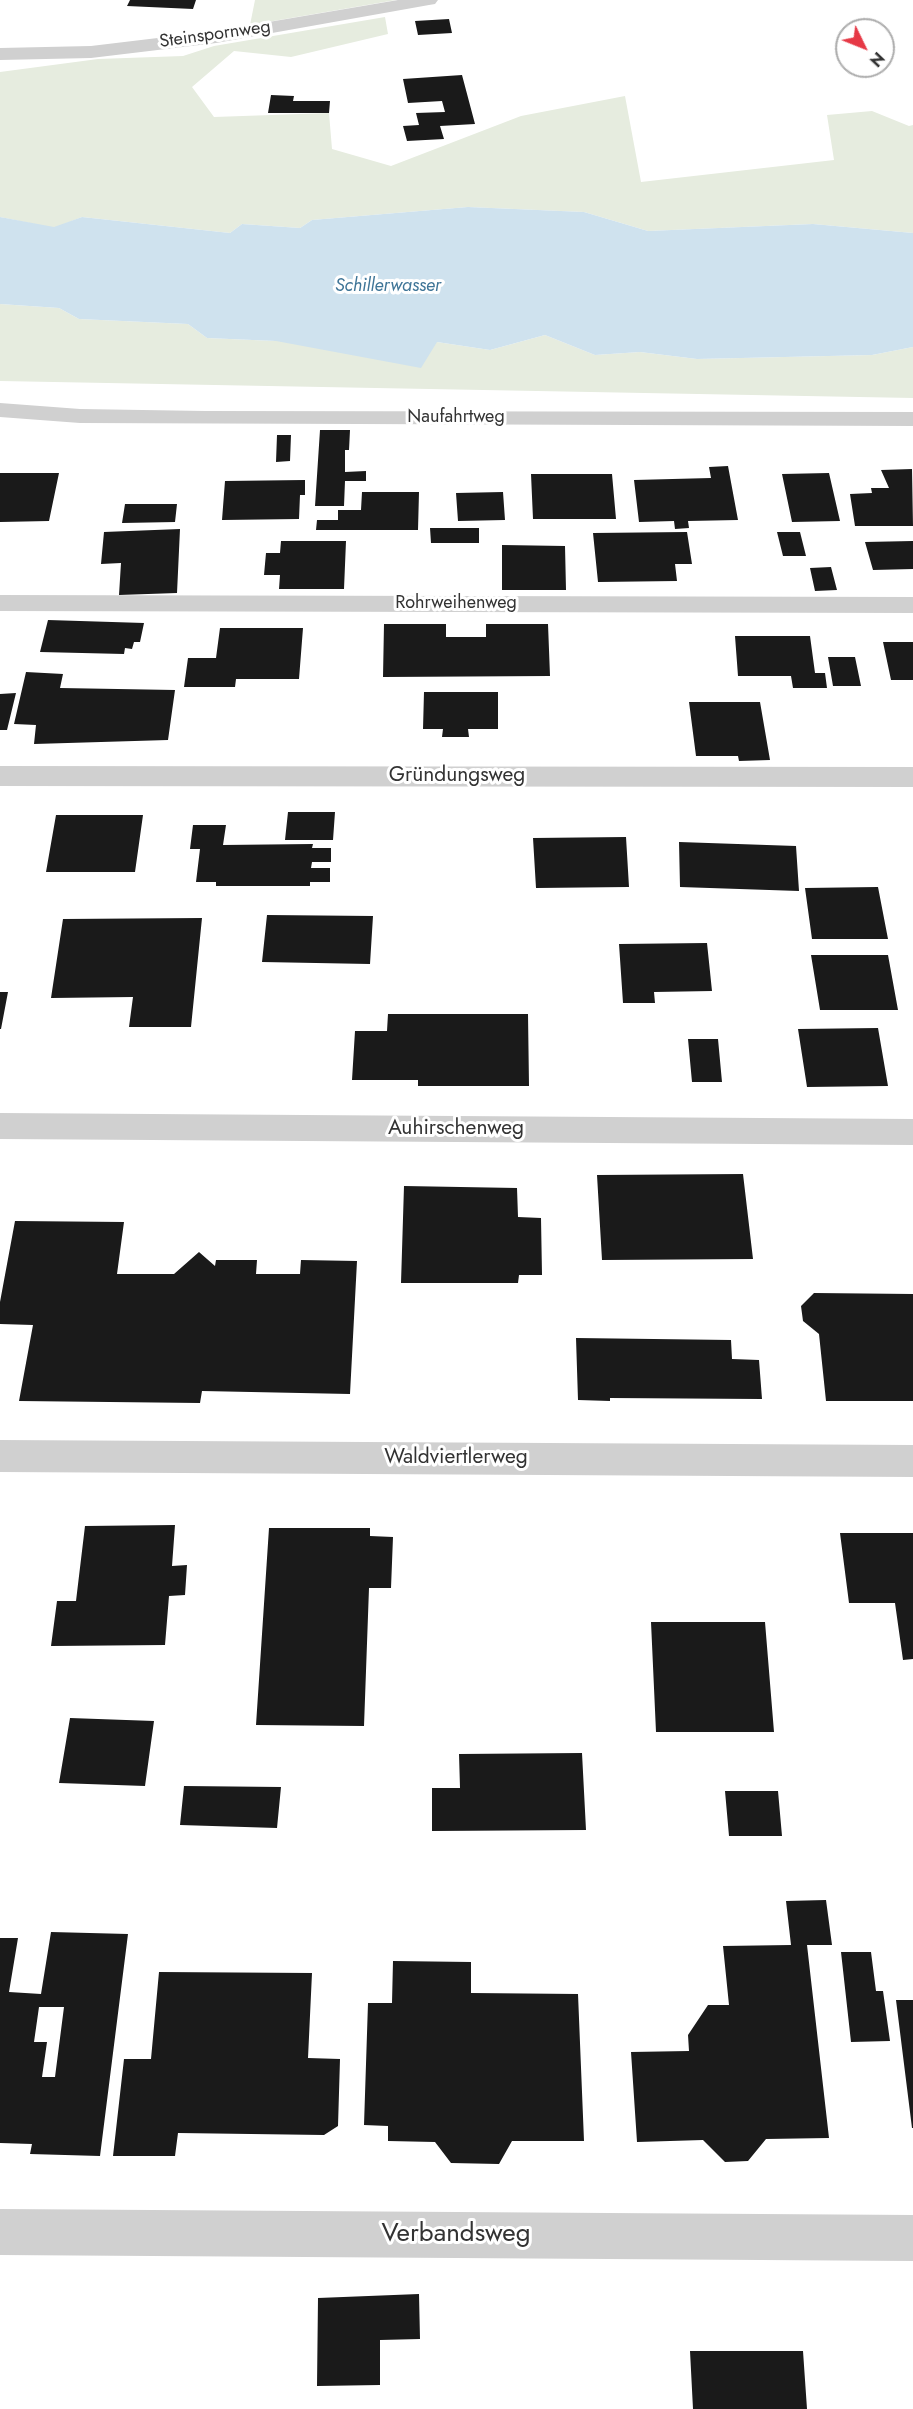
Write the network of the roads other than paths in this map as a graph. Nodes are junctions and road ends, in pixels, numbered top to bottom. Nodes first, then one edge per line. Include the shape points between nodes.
1 (429, 0) edge
2 (0, 54) edge
3 (0, 410) edge
4 (913, 418) edge
5 (0, 603) edge
6 (913, 605) edge
7 (0, 776) edge
8 (913, 777) edge
9 (0, 1126) edge
10 (913, 1132) edge
11 (0, 1456) edge
12 (913, 1461) edge
13 (0, 2232) edge
14 (913, 2238) edge

1 - 2 street, Steinspornweg via 216,37 91,52
3 - 4 street, Naufahrtweg via 205,418
5 - 6 street, Rohrweihenweg
7 - 8 street, Gründungsweg
9 - 10 street, Auhirschenweg
11 - 12 street, Waldviertlerweg
13 - 14 street, Verbandsweg

